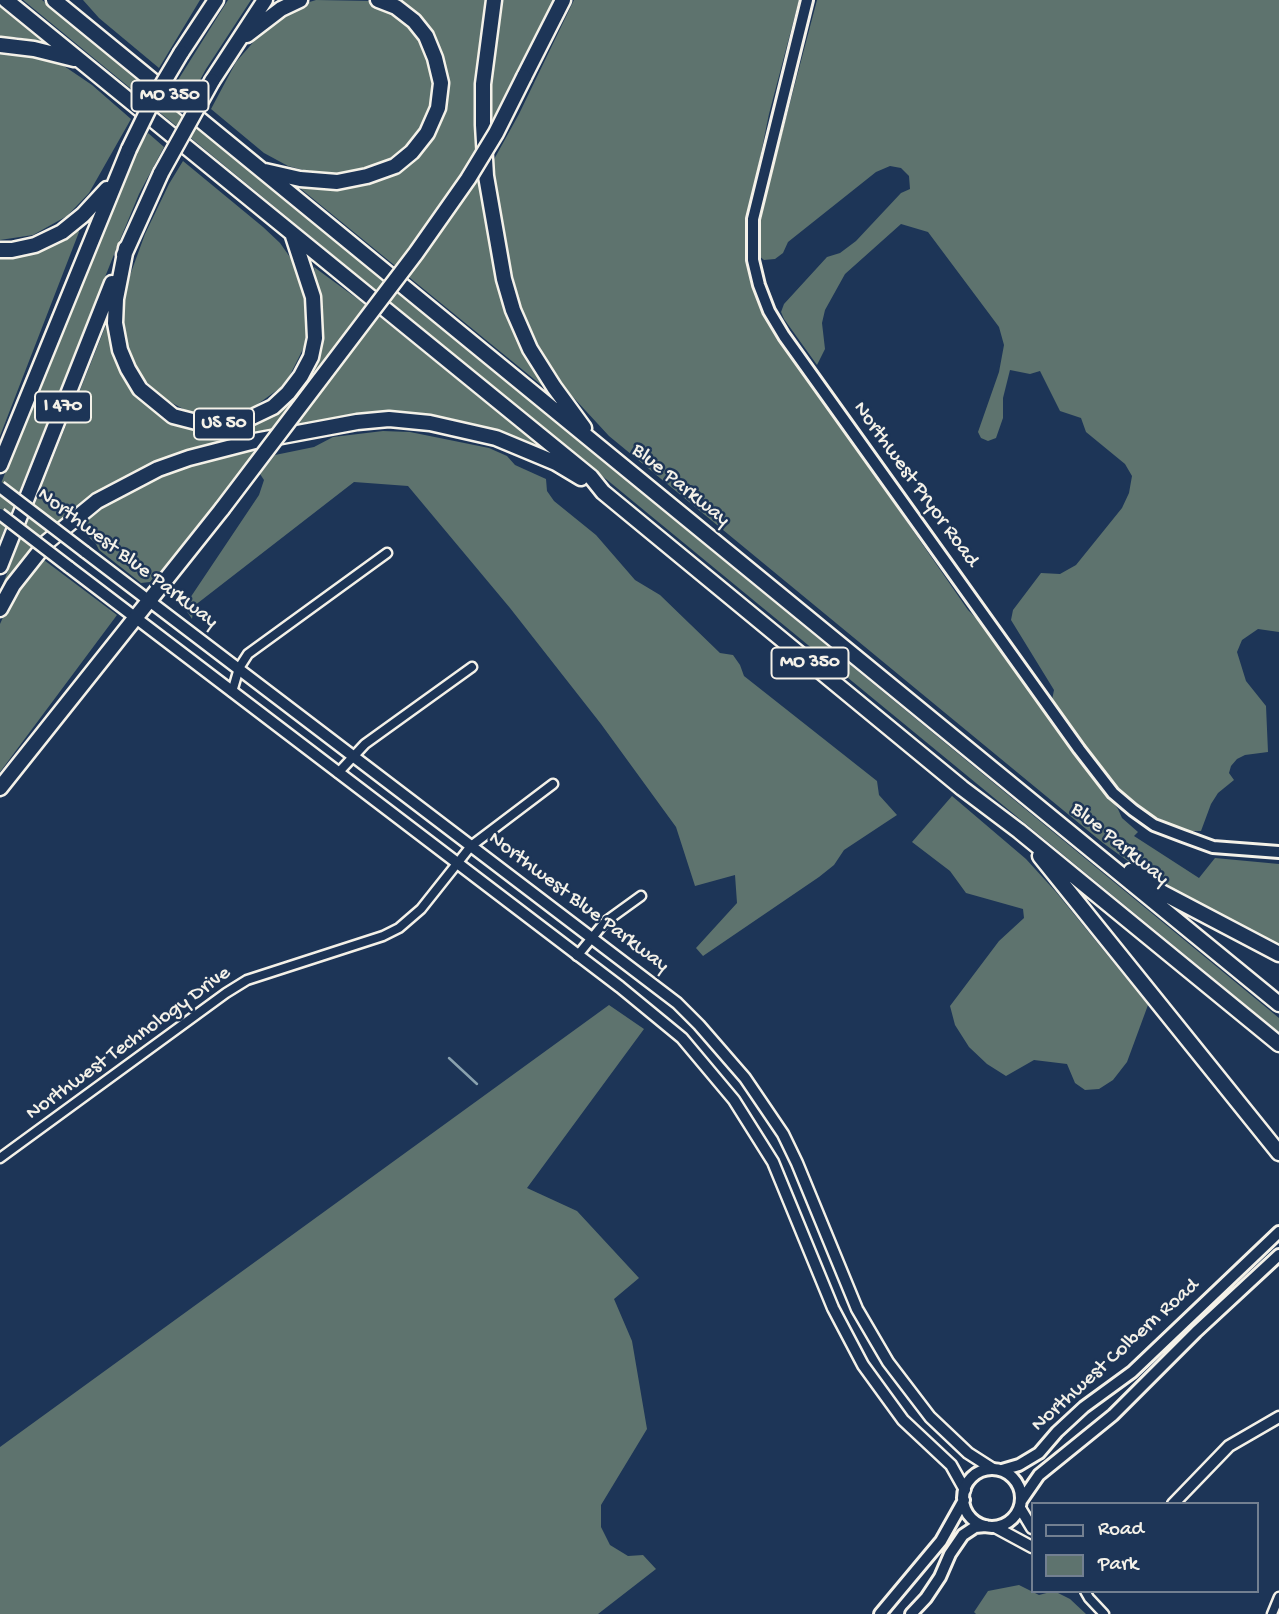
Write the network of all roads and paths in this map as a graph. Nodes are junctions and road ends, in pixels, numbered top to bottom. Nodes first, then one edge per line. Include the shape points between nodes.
1 (6, 0) edge
2 (54, 0) edge
3 (69, 0) edge
4 (208, 0) edge
5 (216, 0) edge
6 (265, 0) edge
7 (299, 0) edge
8 (379, 0) edge
9 (494, 0) edge
10 (564, 0) edge
11 (807, 0) edge
12 (79, 21) junction
13 (197, 27) junction
14 (0, 45) edge
15 (230, 51) junction
16 (78, 60) junction
17 (260, 170) junction
18 (114, 180) junction
19 (292, 235) junction
20 (126, 248) junction
21 (0, 250) edge
22 (598, 446) junction
23 (0, 465) edge
24 (0, 487) edge
25 (603, 492) junction
26 (0, 514) edge
27 (387, 552) dead end
28 (0, 566) edge
29 (150, 600) junction
30 (0, 609) edge
31 (136, 619) junction
32 (472, 667) dead end
33 (239, 668) junction
34 (232, 692) junction
35 (354, 756) junction
36 (338, 773) junction
37 (553, 784) dead end
38 (0, 788) edge
39 (1064, 827) junction
40 (1019, 831) junction
41 (471, 846) junction
42 (1279, 852) edge
43 (456, 863) junction
44 (640, 896) dead end
45 (591, 938) junction
46 (1279, 954) edge
47 (577, 956) junction
48 (1279, 1004) edge
49 (1279, 1044) edge
50 (1279, 1153) edge
51 (0, 1158) edge
52 (1279, 1231) edge
53 (1279, 1255) edge
54 (1279, 1417) edge
55 (998, 1470) junction
56 (964, 1495) junction
57 (1175, 1502) edge
58 (1021, 1505) junction
59 (1030, 1524) edge
60 (991, 1526) junction
61 (1030, 1546) edge
62 (1087, 1593) edge
63 (1279, 1597) edge
64 (880, 1614) edge
65 (911, 1614) edge
66 (1104, 1614) edge
67 (1272, 1614) edge

1 - 16 highway
2 - 12 highway, Blue Parkway / MO 350
3 - 12 highway
4 - 13 highway
5 - 13 highway, I 470
6 - 15 highway, I 470
7 - 15 highway via 260,24
8 - 17 highway via 414,21 435,58 441,83 438,108 427,132 395,166 367,176 337,182
9 - 22 highway via 482,84 483,125 486,176 504,279 530,349
10 - 29 highway, bridge via 496,134 461,189
11 - 42 main road, Northwest Pryor Road via 753,219 753,260 769,311 1113,793 1154,825 1213,847
12 - 17 highway, Blue Parkway / MO 350
13 - 18 highway, I 470, bridge via 153,100
14 - 16 highway
15 - 20 highway, I 470, bridge via 161,173
16 - 19 highway
17 - 22 highway, Blue Parkway / MO 350
18 - 21 highway via 62,232 35,245
18 - 23 highway, I 470
19 - 20 highway, US 50 via 313,297 315,338 310,357 301,376 272,407 228,424 208,425 173,416 140,389 128,369 116,323
19 - 25 highway, MO 350 via 591,477
20 - 28 highway, I 470
22 - 39 highway, Blue Parkway / MO 350
24 - 29 street, Northwest Blue Parkway, bridge
25 - 30 highway via 556,463 462,428 389,419 323,427 190,458 116,489 47,542
25 - 40 highway, MO 350
26 - 31 street, Northwest Blue Parkway, bridge
27 - 33 street via 263,642
29 - 31 highway
29 - 33 street, Northwest Blue Parkway
31 - 34 street, Northwest Blue Parkway
31 - 38 highway
32 - 35 street
33 - 34 street
33 - 35 street, Northwest Blue Parkway
34 - 36 street, Northwest Blue Parkway
35 - 36 street
35 - 41 street, Northwest Blue Parkway
36 - 43 street, Northwest Blue Parkway
37 - 41 street, Northwest Technology Drive
39 - 46 highway via 1163,893
39 - 48 highway, Blue Parkway / MO 350
40 - 49 highway, MO 350
40 - 50 highway
41 - 43 street, Northwest Technology Drive
41 - 45 street, Northwest Blue Parkway
43 - 47 street, Northwest Blue Parkway
43 - 51 street, Northwest Technology Drive via 421,909 399,928 247,980
44 - 45 street
45 - 47 street
45 - 55 street, Northwest Blue Parkway via 677,1003 745,1078 783,1134 857,1309 888,1362 938,1424 968,1453
47 - 56 street, Northwest Blue Parkway via 682,1038 734,1100 773,1162 833,1308 863,1365 903,1420 951,1465
52 - 55 main road, Northwest Colbern Road via 1132,1373 1084,1407 1039,1453
53 - 58 main road, Northwest Colbern Road via 1113,1415 1039,1475
54 - 57 street via 1229,1446
55 - 56 main road via 975,1475
55 - 58 main road via 1017,1483
56 - 60 main road via 971,1517
56 - 64 main road via 941,1541
58 - 59 street
58 - 60 main road via 1012,1518
60 - 61 street
60 - 65 main road via 975,1527 963,1535 940,1577
62 - 66 street
63 - 67 street

